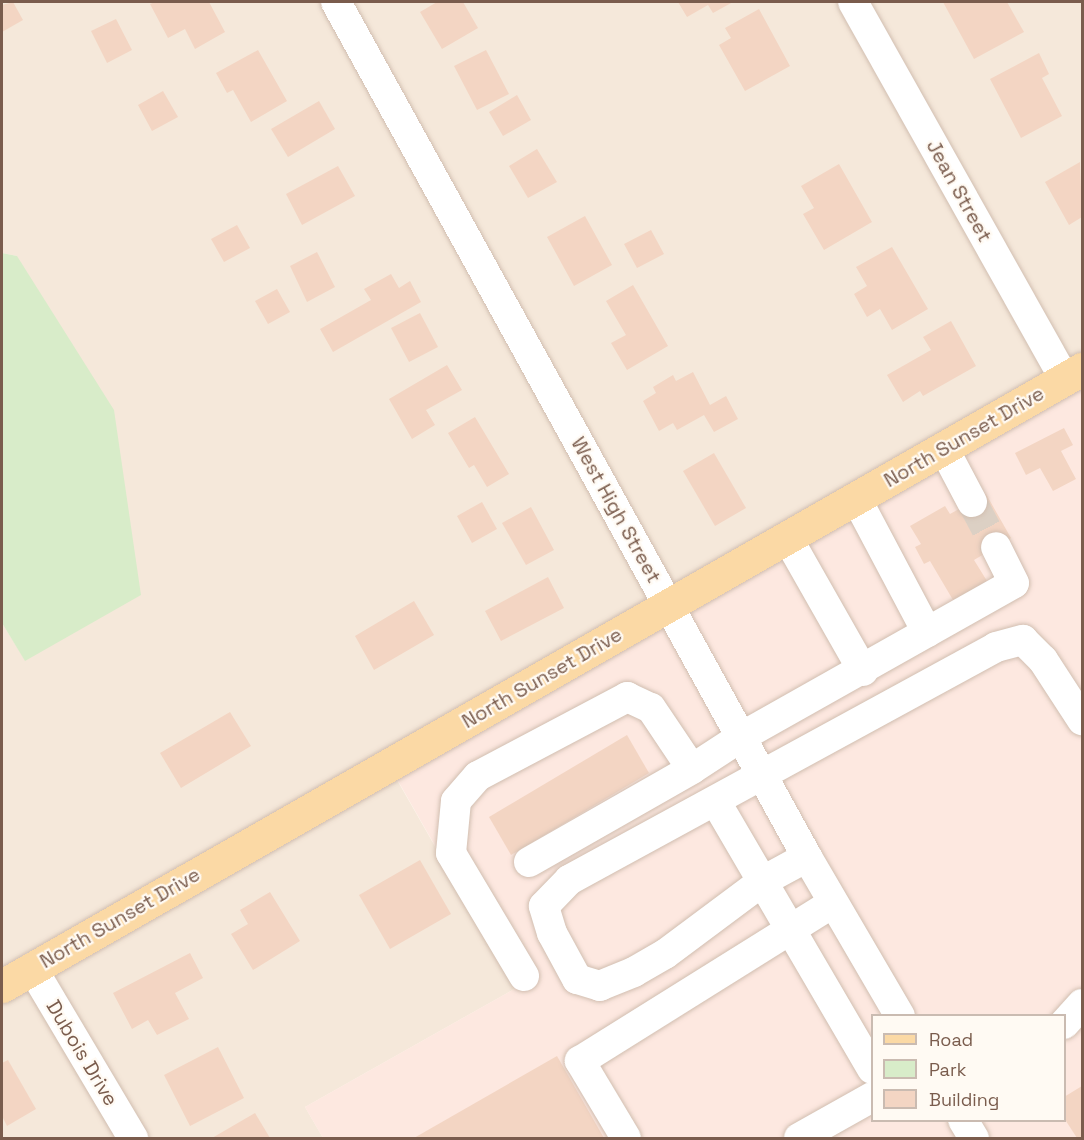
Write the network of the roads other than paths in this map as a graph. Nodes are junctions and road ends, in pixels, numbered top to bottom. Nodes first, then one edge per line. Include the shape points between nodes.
1 (336, 2) edge
2 (853, 2) edge
3 (1074, 375) edge
4 (944, 449) junction
5 (856, 498) junction
6 (972, 502) tunnel mouth
7 (787, 537) junction
8 (996, 547) tunnel mouth
9 (669, 606) junction
10 (927, 632) junction
11 (863, 671) junction
12 (1083, 720) edge
13 (741, 737) junction
14 (692, 769) junction
15 (763, 776) junction
16 (716, 802) junction
17 (807, 857) junction
18 (529, 862) dead end
19 (764, 881) junction
20 (833, 903) junction
21 (791, 928) junction
22 (32, 968) junction
23 (524, 976) dead end
24 (2, 986) edge
25 (1083, 1004) edge
26 (899, 1014) edge
27 (1066, 1023) edge
28 (871, 1066) edge
29 (871, 1098) edge
30 (964, 1122) edge
31 (133, 1138) edge
32 (626, 1138) edge
33 (799, 1138) edge
34 (974, 1138) edge

1 - 9 street, West High Street
2 - 3 street, Jean Street
3 - 4 main road, North Sunset Drive
4 - 5 main road, North Sunset Drive
4 - 6 street
5 - 7 main road, North Sunset Drive
5 - 10 street
7 - 9 main road, North Sunset Drive
7 - 11 street
8 - 10 street via 1014,583
9 - 13 street, West High Street
9 - 22 main road, North Sunset Drive
10 - 11 street
11 - 13 street
12 - 15 street via 1043,660 1023,640 996,647
13 - 14 street
13 - 15 street, West High Street
14 - 18 street
14 - 23 street via 651,708 627,697 478,776 456,801 451,853
15 - 16 street
15 - 17 street, West High Street
16 - 19 street
16 - 19 street via 569,880 544,906 552,933 577,979 600,986 634,972
17 - 19 street
17 - 20 street, West High Street
19 - 21 street
20 - 21 street
20 - 26 street, West High Street
21 - 28 street
21 - 32 street via 580,1061
22 - 24 main road, North Sunset Drive
22 - 31 street, Dubois Drive
25 - 27 street
29 - 33 street
30 - 34 street

